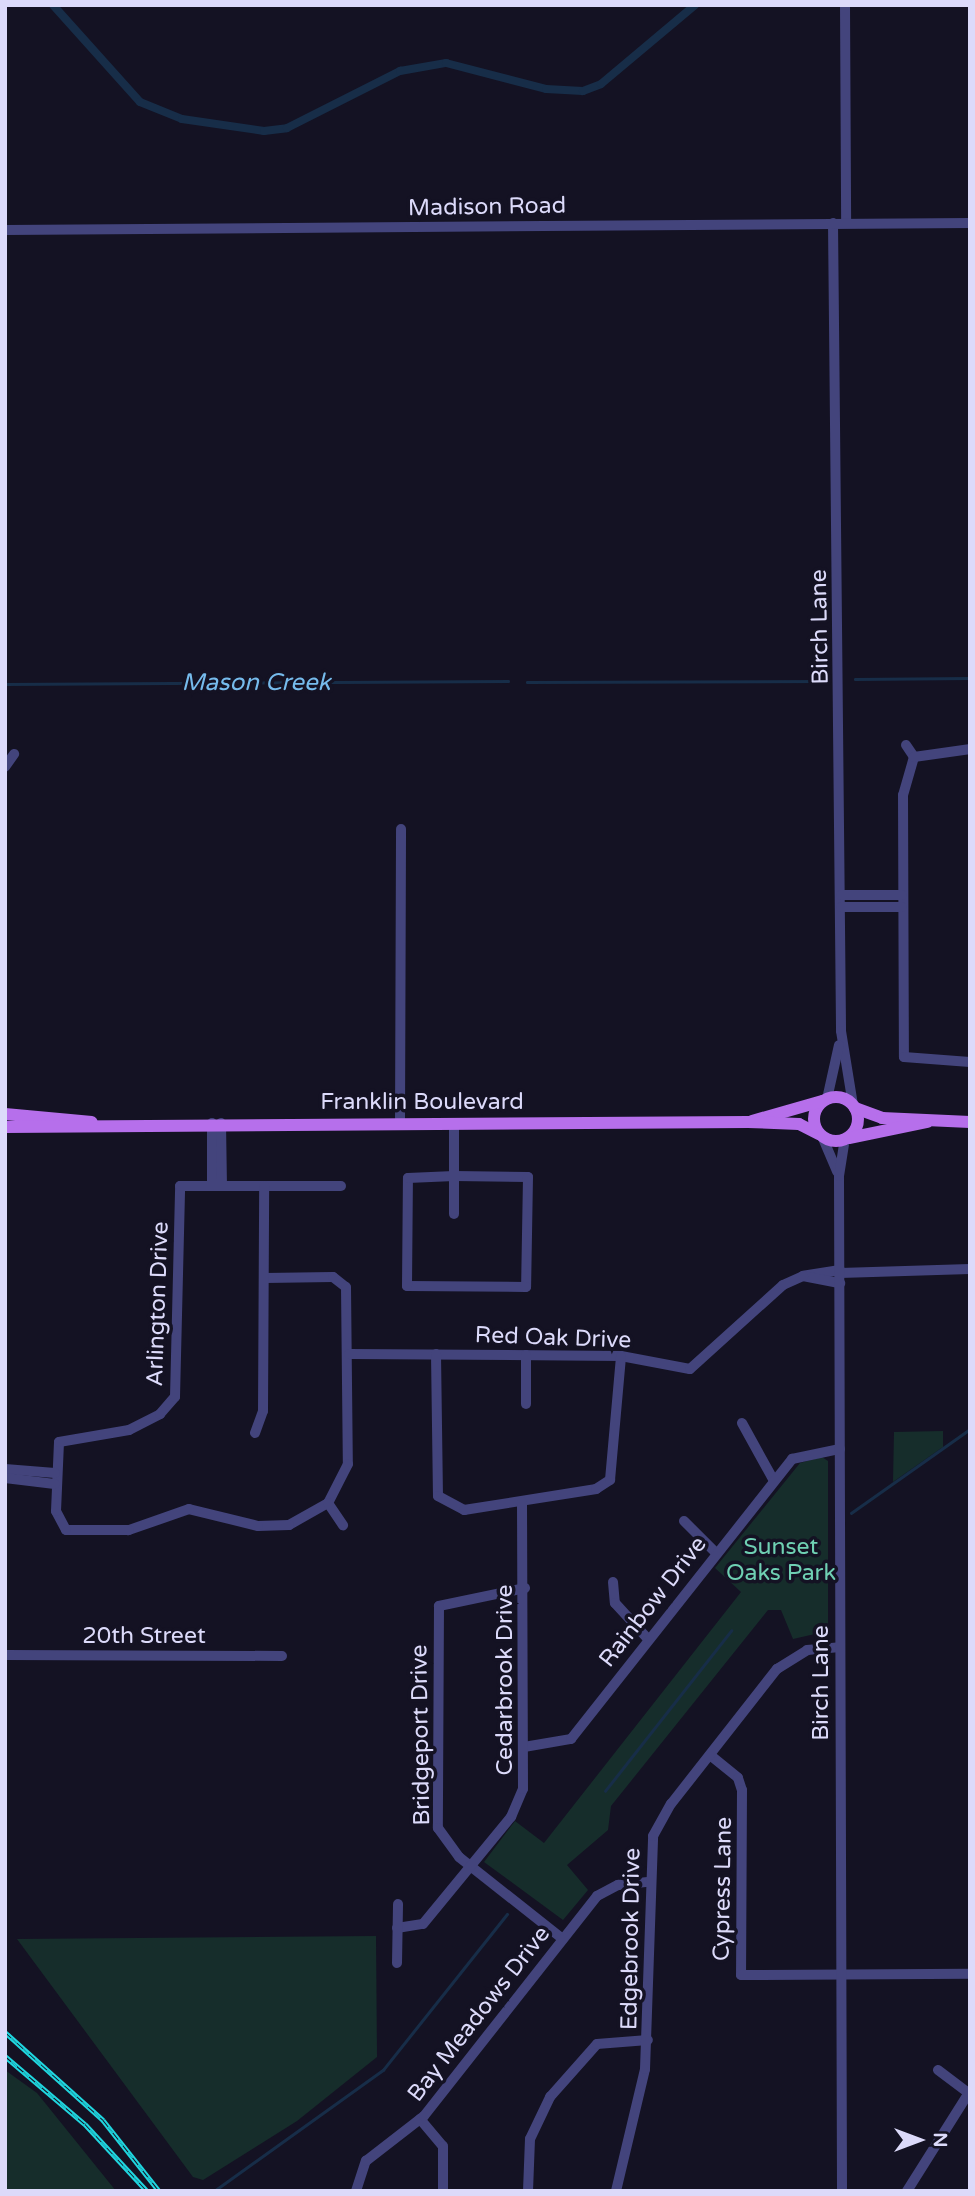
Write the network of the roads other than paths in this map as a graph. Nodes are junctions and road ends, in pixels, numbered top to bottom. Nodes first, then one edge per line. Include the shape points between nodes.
1 (845, 5) edge
2 (833, 223) junction
3 (846, 223) junction
4 (970, 223) edge
5 (5, 230) edge
6 (906, 746) dead end
7 (970, 750) edge
8 (14, 754) dead end
9 (914, 757) junction
10 (5, 767) edge
11 (401, 829) dead end
12 (841, 895) junction
13 (902, 895) junction
14 (902, 907) junction
15 (841, 908) junction
16 (841, 1031) junction
17 (970, 1062) edge
18 (826, 1099) junction
19 (854, 1106) junction
20 (5, 1114) edge
21 (748, 1122) junction
22 (927, 1122) junction
23 (970, 1122) edge
24 (216, 1123) junction
25 (96, 1124) junction
26 (400, 1124) junction
27 (454, 1124) junction
28 (5, 1128) edge
29 (820, 1135) junction
30 (846, 1138) junction
31 (454, 1176) junction
32 (839, 1176) junction
33 (217, 1186) junction
34 (264, 1186) junction
35 (341, 1186) dead end
36 (454, 1214) dead end
37 (970, 1269) edge
38 (840, 1275) junction
39 (265, 1278) junction
40 (349, 1354) junction
41 (436, 1354) junction
42 (526, 1355) junction
43 (621, 1356) junction
44 (526, 1404) dead end
45 (742, 1423) dead end
46 (255, 1433) dead end
47 (840, 1449) junction
48 (5, 1469) edge
49 (5, 1478) edge
50 (55, 1479) junction
51 (774, 1481) junction
52 (522, 1502) junction
53 (328, 1503) junction
54 (684, 1521) dead end
55 (343, 1525) dead end
56 (716, 1553) junction
57 (613, 1582) dead end
58 (525, 1588) junction
59 (648, 1639) junction
60 (840, 1647) junction
61 (5, 1655) edge
62 (282, 1656) dead end
63 (524, 1747) junction
64 (710, 1755) junction
65 (472, 1868) junction
66 (648, 1882) junction
67 (398, 1904) dead end
68 (397, 1928) junction
69 (562, 1939) junction
70 (397, 1962) dead end
71 (970, 1974) edge
72 (840, 1977) junction
73 (648, 2040) junction
74 (938, 2070) dead end
75 (969, 2092) edge
76 (421, 2119) junction
77 (356, 2191) edge
78 (443, 2191) edge
79 (528, 2191) edge
80 (616, 2191) edge
81 (842, 2191) edge
82 (907, 2191) edge

1 - 3 street
2 - 3 street, Madison Road
2 - 5 street, Madison Road
2 - 12 street, Birch Lane
3 - 4 street, Madison Road
6 - 9 street
7 - 9 street
8 - 10 street
9 - 13 street via 903,796
11 - 26 street
12 - 13 street
12 - 15 street, Birch Lane
13 - 14 street
14 - 15 street
14 - 17 street via 904,1056
15 - 16 street, Birch Lane
16 - 18 street, Birch Lane
16 - 19 street, Birch Lane
18 - 19 main road
18 - 21 main road, Franklin Boulevard
18 - 29 main road via 814,1116
19 - 22 main road via 872,1117
19 - 30 main road via 858,1121
20 - 25 main road, Franklin Boulevard
21 - 27 main road, Franklin Boulevard
21 - 29 main road, Franklin Boulevard via 799,1124
22 - 23 main road
22 - 30 main road
24 - 25 main road, Franklin Boulevard
24 - 26 main road, Franklin Boulevard
24 - 33 street
25 - 28 main road, Franklin Boulevard
26 - 27 main road, Franklin Boulevard
27 - 31 street
29 - 30 main road
29 - 32 street, Birch Lane
30 - 32 street, Birch Lane
31 - 31 street via 528,1177 526,1287 407,1286 408,1178
31 - 36 street
32 - 38 street, Birch Lane
33 - 34 street, Arlington Drive
33 - 50 street, Arlington Drive via 180,1186 175,1397 160,1414 129,1430 65,1437 56,1449
34 - 35 street, Arlington Drive
34 - 39 street
37 - 38 street, Red Oak Drive
38 - 43 street, Red Oak Drive via 803,1276 783,1285 716,1352 690,1368
38 - 47 street, Birch Lane
39 - 40 street via 344,1282
39 - 46 street via 263,1411
40 - 41 street, Red Oak Drive
40 - 53 street via 348,1464
41 - 42 street, Red Oak Drive
41 - 52 street via 438,1496 464,1510
42 - 43 street, Red Oak Drive
42 - 44 street
43 - 52 street via 610,1480 596,1489
45 - 51 street
47 - 51 street, Rainbow Drive via 804,1452
47 - 60 street, Birch Lane
48 - 50 street
49 - 50 street
50 - 53 street, Arlington Drive via 59,1524 76,1532 130,1530 189,1509 258,1526 289,1525
51 - 56 street, Rainbow Drive
52 - 58 street, Cedarbrook Drive
53 - 55 street
54 - 56 street
56 - 59 street, Rainbow Drive
57 - 59 street via 615,1603
58 - 63 street, Cedarbrook Drive
58 - 65 street, Bridgeport Drive via 444,1602 438,1828
59 - 63 street, Rainbow Drive via 571,1739
60 - 64 street, Edgebrook Drive via 807,1650 777,1669
60 - 72 street, Birch Lane
61 - 62 street, 20th Street
63 - 65 street, Cedarbrook Drive via 520,1800
64 - 66 street, Edgebrook Drive via 658,1825
64 - 72 street, Cypress Lane via 738,1778 742,1790 741,1975
65 - 68 street, Cedarbrook Drive via 423,1924
65 - 69 street, Bridgeport Drive
66 - 69 street, Bay Meadows Drive via 606,1890
66 - 73 street, Edgebrook Drive
67 - 68 street
68 - 70 street
69 - 76 street, Bay Meadows Drive
71 - 72 street, Cypress Lane
72 - 81 street, Birch Lane
73 - 79 street via 597,2044 550,2096 530,2139
73 - 80 street, Edgebrook Drive
74 - 75 street
75 - 82 street
76 - 77 street, Bay Meadows Drive via 366,2161
76 - 78 street via 443,2146

